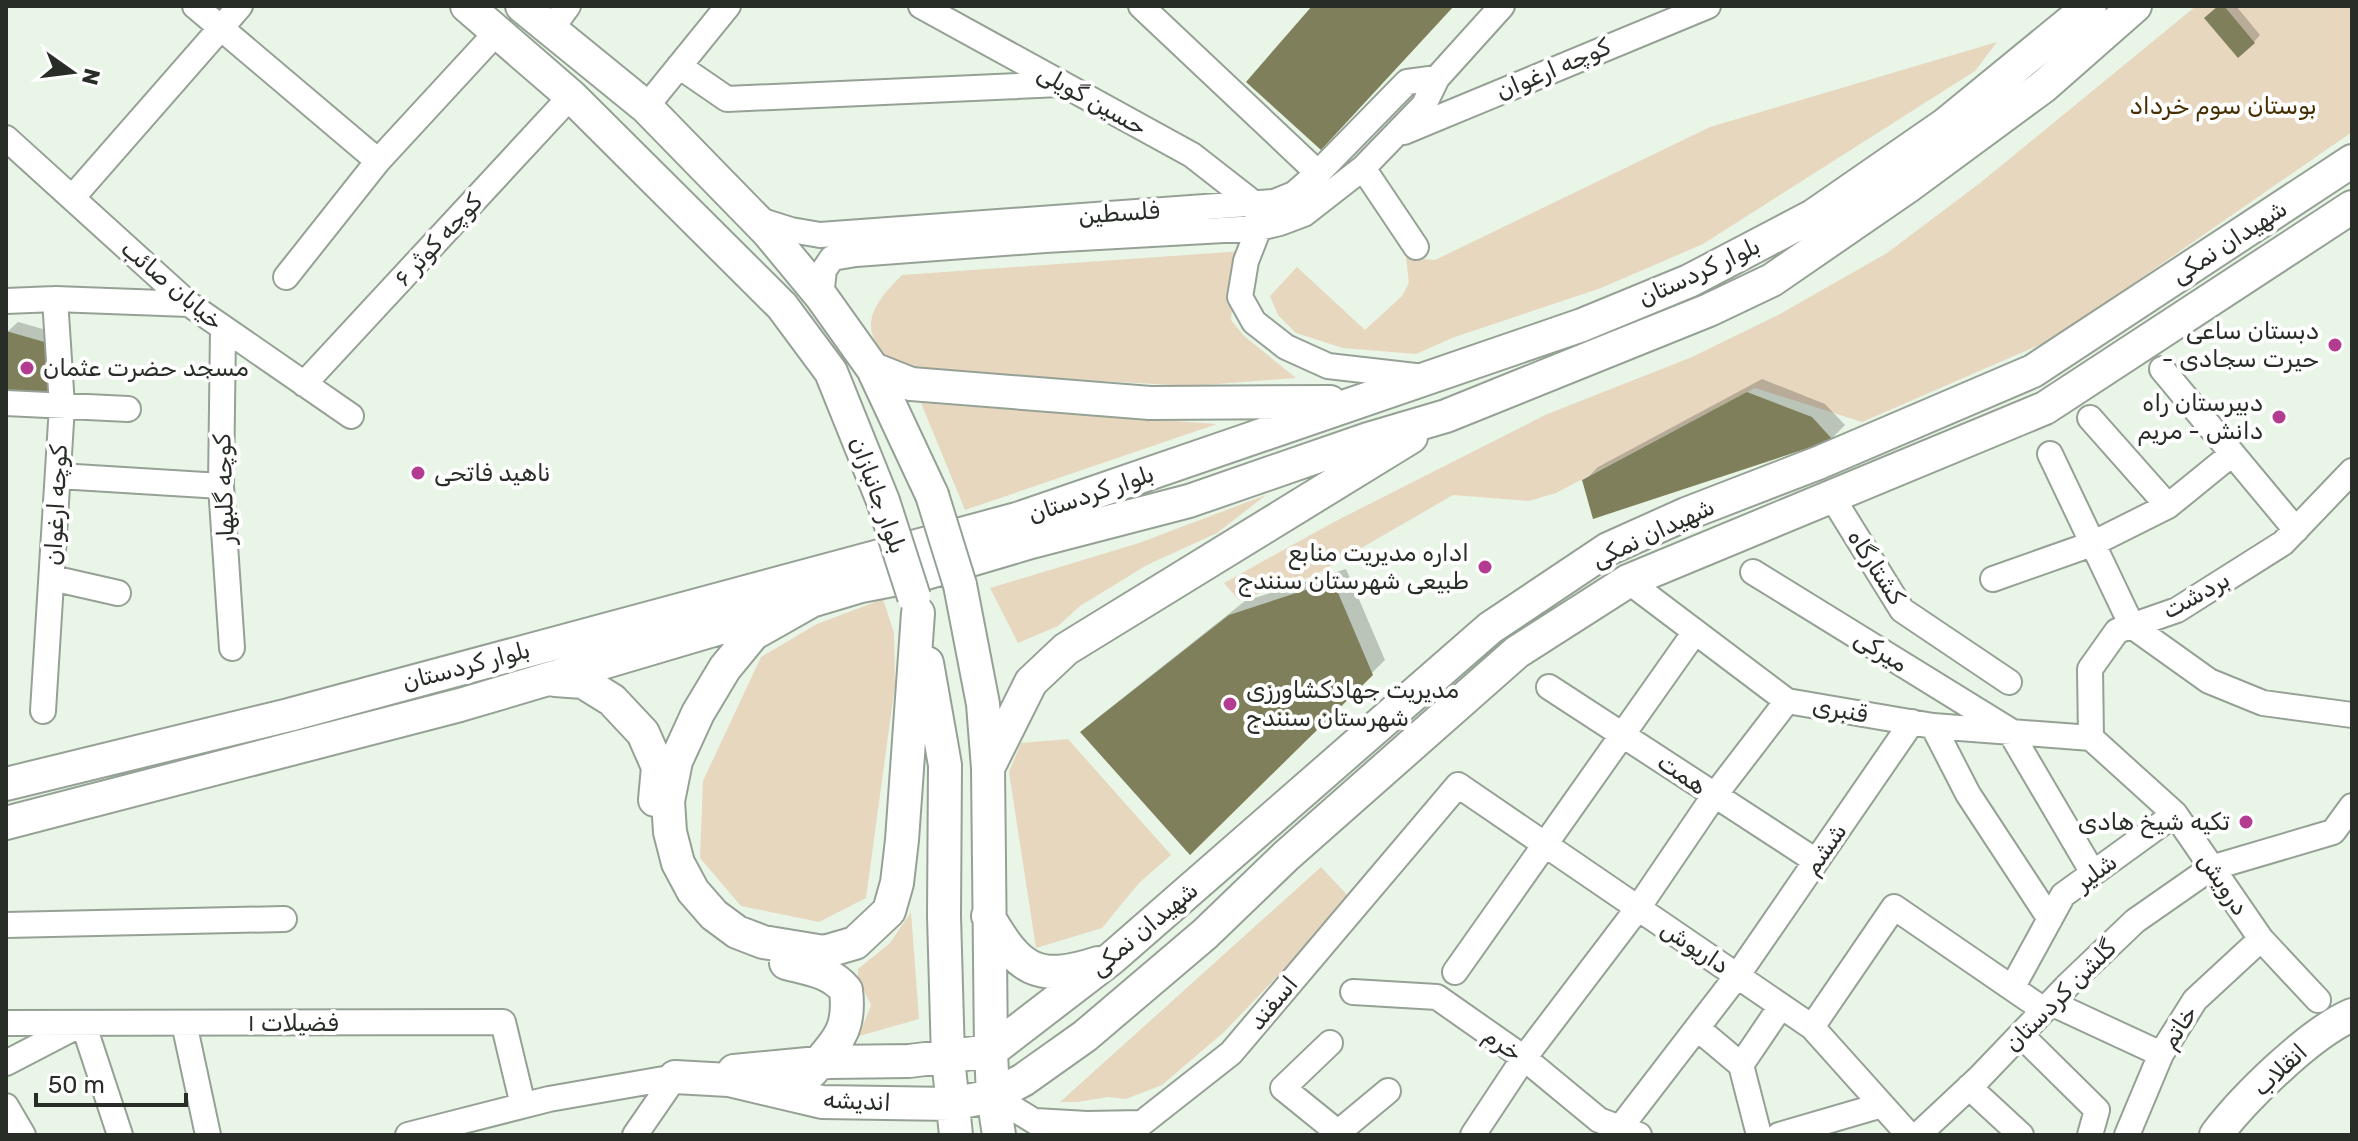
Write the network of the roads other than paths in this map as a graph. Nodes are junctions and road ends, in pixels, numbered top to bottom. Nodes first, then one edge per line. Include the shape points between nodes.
1 (195, 6) edge
2 (240, 6) edge
3 (467, 6) edge
4 (522, 6) edge
5 (728, 6) edge
6 (921, 6) edge
7 (1141, 6) edge
8 (1708, 6) edge
9 (2090, 6) edge
10 (2135, 6) edge
11 (1493, 9) edge
12 (559, 18) edge
13 (220, 28) junction
14 (497, 32) junction
15 (679, 66) junction
16 (1437, 78) junction
17 (1062, 84) junction
18 (571, 96) junction
19 (646, 107) junction
20 (1398, 134) junction
21 (6, 138) edge
22 (378, 161) junction
23 (2352, 161) edge
24 (1363, 168) junction
25 (1318, 173) junction
26 (72, 198) junction
27 (2352, 207) edge
28 (1258, 217) junction
29 (756, 219) junction
30 (1416, 247) dead end
31 (286, 277) dead end
32 (821, 296) junction
33 (55, 299) junction
34 (6, 301) edge
35 (189, 304) junction
36 (223, 329) junction
37 (1328, 366) junction
38 (873, 369) junction
39 (2162, 369) dead end
40 (1432, 378) junction
41 (304, 384) junction
42 (1357, 401) junction
43 (6, 403) edge
44 (62, 406) junction
45 (128, 409) dead end
46 (351, 416) dead end
47 (1446, 416) junction
48 (2090, 418) dead end
49 (2050, 454) dead end
50 (2232, 454) junction
51 (2352, 471) edge
52 (59, 476) junction
53 (221, 486) junction
54 (1832, 497) junction
55 (2168, 506) junction
56 (2296, 530) junction
57 (2092, 544) junction
58 (1753, 572) dead end
59 (52, 578) junction
60 (1993, 579) dead end
61 (1628, 581) junction
62 (118, 593) dead end
63 (811, 601) junction
64 (916, 605) junction
65 (2132, 626) junction
66 (1695, 632) junction
67 (232, 648) dead end
68 (450, 671) junction
69 (548, 679) junction
70 (2009, 682) dead end
71 (1549, 687) dead end
72 (1787, 701) junction
73 (460, 705) junction
74 (43, 711) dead end
75 (2349, 712) edge
76 (1922, 724) junction
77 (2009, 730) junction
78 (1623, 735) junction
79 (2091, 738) junction
80 (988, 768) junction
81 (6, 784) edge
82 (1458, 785) joint
83 (1714, 796) junction
84 (2352, 806) edge
85 (2175, 814) junction
86 (6, 823) edge
87 (1544, 844) junction
88 (1816, 861) junction
89 (2211, 868) junction
90 (2093, 873) junction
91 (1638, 908) junction
92 (988, 916) junction
93 (284, 919) dead end
94 (2050, 919) junction
95 (6, 925) edge
96 (2261, 939) junction
97 (1112, 958) junction
98 (1455, 972) dead end
99 (1737, 976) junction
100 (2012, 988) junction
101 (1353, 992) dead end
102 (2318, 1000) dead end
103 (1781, 1006) junction
104 (2048, 1007) junction
105 (2352, 1015) edge
106 (6, 1023) edge
107 (83, 1023) junction
108 (184, 1023) junction
109 (1812, 1027) junction
110 (1697, 1028) junction
111 (2021, 1035) junction
112 (1330, 1043) dead end
113 (991, 1051) junction
114 (2161, 1054) junction
115 (948, 1058) junction
116 (1524, 1058) junction
117 (6, 1063) edge
118 (818, 1063) junction
119 (1741, 1065) junction
120 (675, 1077) junction
121 (1969, 1087) junction
122 (1388, 1091) dead end
123 (993, 1096) junction
124 (822, 1102) junction
125 (523, 1105) junction
126 (1882, 1105) junction
127 (6, 1106) edge
128 (954, 1120) edge
129 (1035, 1121) junction
130 (1629, 1132) edge
131 (1338, 1134) edge
132 (23, 1135) edge
133 (120, 1135) edge
134 (208, 1135) edge
135 (408, 1135) edge
136 (635, 1135) edge
137 (999, 1135) edge
138 (1055, 1135) edge
139 (1473, 1135) edge
140 (1759, 1135) edge
141 (1779, 1135) edge
142 (1909, 1135) edge
143 (1918, 1135) edge
144 (2021, 1135) edge
145 (2090, 1135) edge
146 (2127, 1135) edge
147 (2216, 1135) edge

1 - 13 street
2 - 13 street
3 - 14 main road, بلوار جانبازان
4 - 12 main road, بلوار جانبازان
5 - 15 street
6 - 17 street, حسین گویلی
7 - 25 street
8 - 20 street, کوچه ارغوان
9 - 40 main road, بلوار کردستان via 1946,124 1813,216 1689,281
10 - 47 main road, بلوار کردستان via 2044,86 1772,280
11 - 16 street, فلسطین
12 - 19 main road, بلوار جانبازان
13 - 22 street
13 - 26 street
14 - 18 main road, بلوار جانبازان
14 - 22 street
15 - 17 street via 727,99
15 - 19 street
16 - 20 street, فلسطین via 1424,105
16 - 25 street, فلسطین via 1407,82
17 - 28 street, حسین گویلی via 1192,155
18 - 41 street, کوچه کوثر ۶
18 - 64 main road, بلوار جانبازان, bridge via 782,306 831,372 883,501
19 - 29 main road, بلوار جانبازان
20 - 24 street, فلسطین
21 - 26 street, خیابان صائب
22 - 31 street
23 - 97 main road, شهیدان نمکی via 2033,371 1608,549 1490,628
24 - 28 street, فلسطین via 1304,214
24 - 30 street
25 - 28 street, فلسطین
26 - 35 street, خیابان صائب
27 - 54 main road, شهیدان نمکی via 2045,408
28 - 29 street, فلسطین via 820,235
28 - 32 street, فلسطین via 832,258 824,270
28 - 37 street via 1240,297 1254,322 1286,347
29 - 32 main road, بلوار جانبازان
32 - 38 main road, بلوار جانبازان
33 - 34 street
33 - 35 street
33 - 44 street, کوچه ارغوان
35 - 36 street, خیابان صائب
36 - 41 street, خیابان صائب
36 - 53 street, کوچه گلبهار
37 - 40 street
37 - 42 street
38 - 42 main road via 911,384 1150,403
38 - 80 main road, بلوار جانبازان, bridge via 932,495 960,585 983,704
39 - 50 street
40 - 42 main road, بلوار کردستان
41 - 46 street, خیابان صائب
42 - 68 main road, بلوار کردستان via 1017,519
43 - 44 street
44 - 45 street
44 - 52 street, کوچه ارغوان
47 - 63 main road, بلوار کردستان via 1189,501
47 - 80 main road via 1066,649 1031,682
48 - 55 street
49 - 57 street
50 - 55 street
50 - 56 street
51 - 56 street, بردشت
52 - 53 street
52 - 59 street, کوچه ارغوان
53 - 67 street, کوچه گلبهار
54 - 61 main road, شهیدان نمکی
54 - 70 street, کشتارگاه via 1902,610
55 - 57 street
56 - 65 street, بردشت via 2177,610
57 - 60 street
57 - 65 street
58 - 77 street, میرکی
59 - 62 street
59 - 74 street, کوچه ارغوان
61 - 66 street, قنبری
61 - 123 main road, شهیدان نمکی via 1517,652 1085,1036
63 - 64 main road, بلوار کردستان via 753,634 725,668 676,761 668,801 678,863 714,915 763,942 824,952 855,943 873,929 889,911 897,883
63 - 69 main road, بلوار کردستان
64 - 115 main road, بلوار جانبازان via 945,765
65 - 75 street via 2209,681 2263,703
65 - 79 street, بردشت via 2117,631 2090,669
66 - 72 street, قنبری
66 - 78 street
68 - 73 main road
68 - 81 main road, بلوار کردستان
69 - 73 main road, بلوار کردستان
69 - 118 main road via 583,682 612,700 643,733 658,767 656,836 666,871 684,904 733,945 824,972 846,990 846,1022 837,1044
71 - 78 street, همت
72 - 76 street, قنبری
72 - 83 street
73 - 86 main road, بلوار کردستان
76 - 77 street, قنبری
76 - 88 street, ششم
76 - 94 street
77 - 79 street, قنبری
77 - 90 street
78 - 83 street, همت
78 - 87 street
79 - 85 street, درویش
80 - 92 main road, بلوار جانبازان
82 - 87 street, داریوش
82 - 129 street, اسفند via 1231,1053 1142,1123
83 - 88 street, همت
83 - 91 street
84 - 89 street, گلشن کردستان via 2333,832
85 - 89 street, درویش
85 - 90 street, شلیر
87 - 91 street, داریوش
87 - 98 street
88 - 99 street, ششم
89 - 96 street, درویش
89 - 104 street, گلشن کردستان via 2135,921
90 - 94 street, شلیر via 2063,895
91 - 99 street, داریوش
91 - 116 street
92 - 97 main road via 1005,945 1045,974
92 - 113 main road, بلوار جانبازان
93 - 95 street
94 - 100 street, شلیر
96 - 102 street, درویش
96 - 114 street, خاتم via 2195,1000
97 - 113 main road, شهیدان نمکی
99 - 103 street, داریوش
99 - 110 street, ششم
100 - 104 street
100 - 109 street via 1894,907
101 - 116 street, خرم via 1437,997
103 - 109 street, داریوش
103 - 119 street
104 - 111 street, گلشن کردستان
104 - 114 street
105 - 147 main road, انقلاب via 2314,1038
106 - 107 street, فضیلات ۱
107 - 108 street, فضیلات ۱
107 - 117 street, فضیلات ۱
107 - 133 street
108 - 125 street, فضیلات ۱ via 503,1022
108 - 134 street
109 - 126 street, داریوش
110 - 119 street
110 - 130 street, ششم
111 - 121 street, گلشن کردستان
111 - 145 street via 2097,1110
112 - 131 street via 1283,1088
113 - 115 main road, اندیشه
113 - 123 main road, بلوار جانبازان
114 - 146 street, خاتم
115 - 118 main road, اندیشه
115 - 128 main road, بلوار جانبازان
116 - 130 street, خرم via 1599,1120
116 - 139 street
118 - 120 main road, اندیشه
118 - 124 main road via 809,1087
119 - 140 street
120 - 124 main road, اندیشه via 729,1080
120 - 125 street, اندیشه
120 - 136 street
121 - 143 street, گلشن کردستان
121 - 144 street
122 - 131 street
123 - 128 main road, اندیشه
123 - 129 street
123 - 137 main road, بلوار جانبازان
124 - 128 main road, اندیشه
125 - 135 street, اندیشه
126 - 141 street
126 - 142 street, داریوش
127 - 132 street
129 - 138 street

